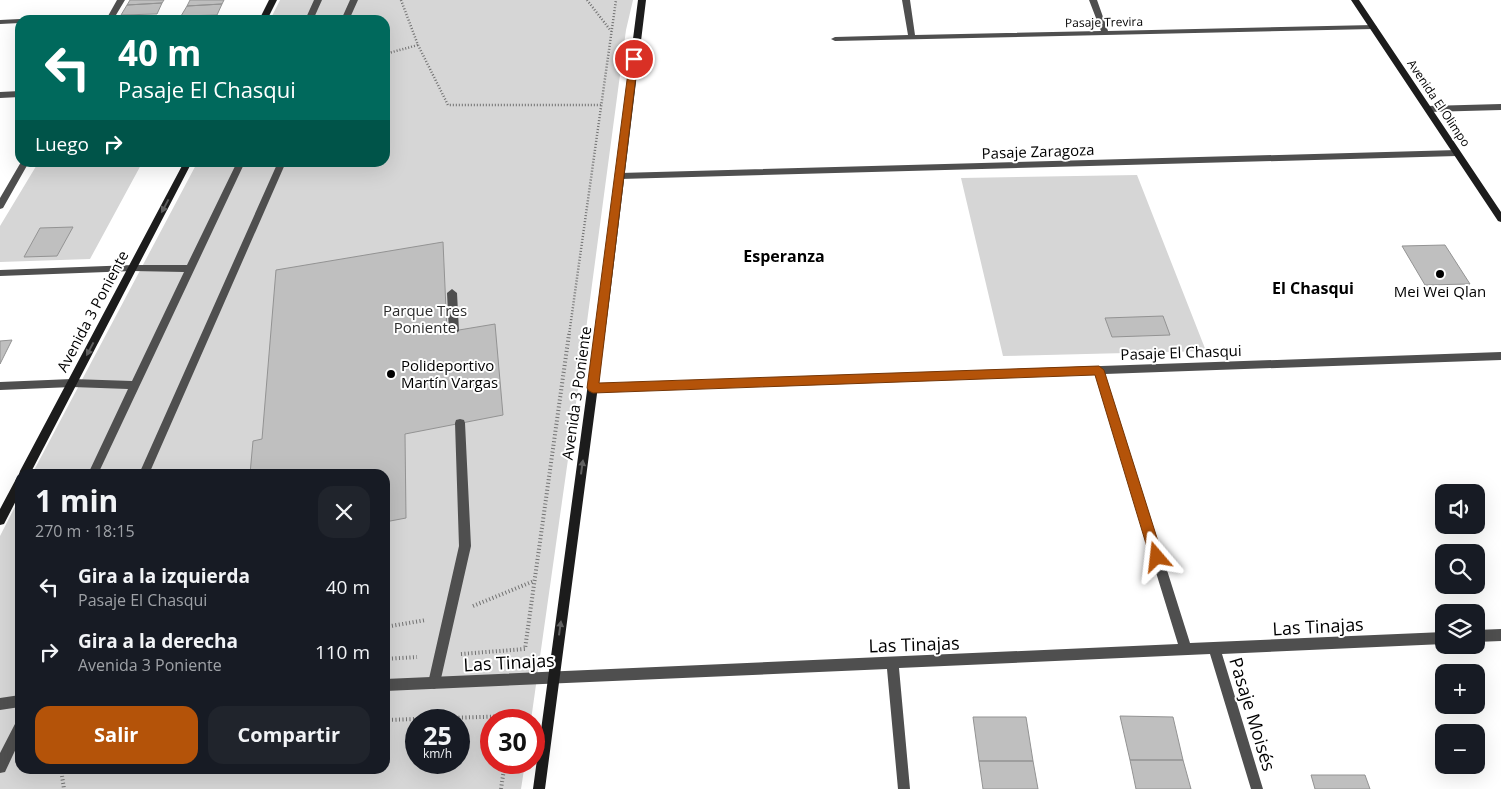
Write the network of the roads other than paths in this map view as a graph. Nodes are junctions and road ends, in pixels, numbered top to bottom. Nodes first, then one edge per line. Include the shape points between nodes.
1 (121, 0) edge
2 (273, 0) edge
3 (318, 0) edge
4 (354, 0) edge
5 (642, 0) edge
6 (906, 0) edge
7 (1093, 0) edge
8 (1356, 0) edge
9 (112, 15) edge
10 (266, 15) edge
11 (310, 15) edge
12 (347, 15) edge
13 (15, 21) edge
14 (0, 22) edge
15 (1373, 27) junction
16 (1105, 33) junction
17 (912, 37) junction
18 (835, 39) dead end
19 (15, 94) edge
20 (0, 95) edge
21 (1501, 107) edge
22 (1428, 109) junction
23 (1457, 154) junction
24 (23, 167) edge
25 (185, 167) edge
26 (238, 167) edge
27 (280, 167) edge
28 (620, 176) junction
29 (0, 206) edge
30 (1501, 219) edge
31 (133, 268) junction
32 (190, 269) junction
33 (0, 273) edge
34 (452, 293) dead end
35 (454, 331) dead end
36 (1501, 356) edge
37 (1099, 370) junction
38 (72, 383) junction
39 (135, 385) junction
40 (0, 386) edge
41 (593, 388) junction
42 (460, 423) dead end
43 (27, 469) edge
44 (94, 469) edge
45 (146, 469) edge
46 (15, 492) edge
47 (0, 520) edge
48 (1501, 635) edge
49 (1485, 636) edge
50 (1435, 638) edge
51 (1214, 648) junction
52 (1186, 650) junction
53 (892, 662) junction
54 (554, 677) junction
55 (434, 683) junction
56 (390, 685) edge
57 (15, 702) edge
58 (0, 704) edge
59 (15, 736) edge
60 (0, 767) edge
61 (538, 789) edge
62 (904, 789) edge
63 (1257, 789) edge

1 - 9 street
2 - 10 main road
3 - 11 street
4 - 12 street
5 - 28 main road, Avenida 3 Poniente
6 - 17 street
7 - 16 street
8 - 15 main road, Avenida El Olimpo
13 - 14 street
15 - 16 street, Pasaje Trevira
15 - 22 main road, Avenida El Olimpo
16 - 17 street, Pasaje Trevira
17 - 18 street, Pasaje Trevira
19 - 20 street
21 - 22 street
22 - 23 main road, Avenida El Olimpo
23 - 28 street, Pasaje Zaragoza
23 - 30 main road, Avenida El Olimpo
24 - 29 street
25 -> 31 main road, Avenida 3 Poniente
26 - 32 street
27 - 45 street
28 - 41 main road, Avenida 3 Poniente
31 - 32 street
31 - 33 street
31 -> 38 main road, Avenida 3 Poniente
32 - 39 street
34 - 35 street
36 - 37 street, Pasaje El Chasqui
37 - 41 street, Pasaje El Chasqui
37 - 52 street
38 - 39 street
38 - 40 street
38 - 43 main road, Avenida 3 Poniente
39 - 44 street
54 -> 41 main road, Avenida 3 Poniente
42 - 55 street via 465,546
46 - 47 main road
48 - 49 street
50 - 51 street, Las Tinajas
51 - 52 street, Las Tinajas
51 - 63 street, Pasaje Moisés
52 - 53 street, Las Tinajas
53 - 54 street, Las Tinajas
53 - 62 street
54 - 55 street, Las Tinajas
54 - 61 main road, Avenida 3 Poniente
55 - 56 street, Las Tinajas
57 - 58 street
59 - 60 street

